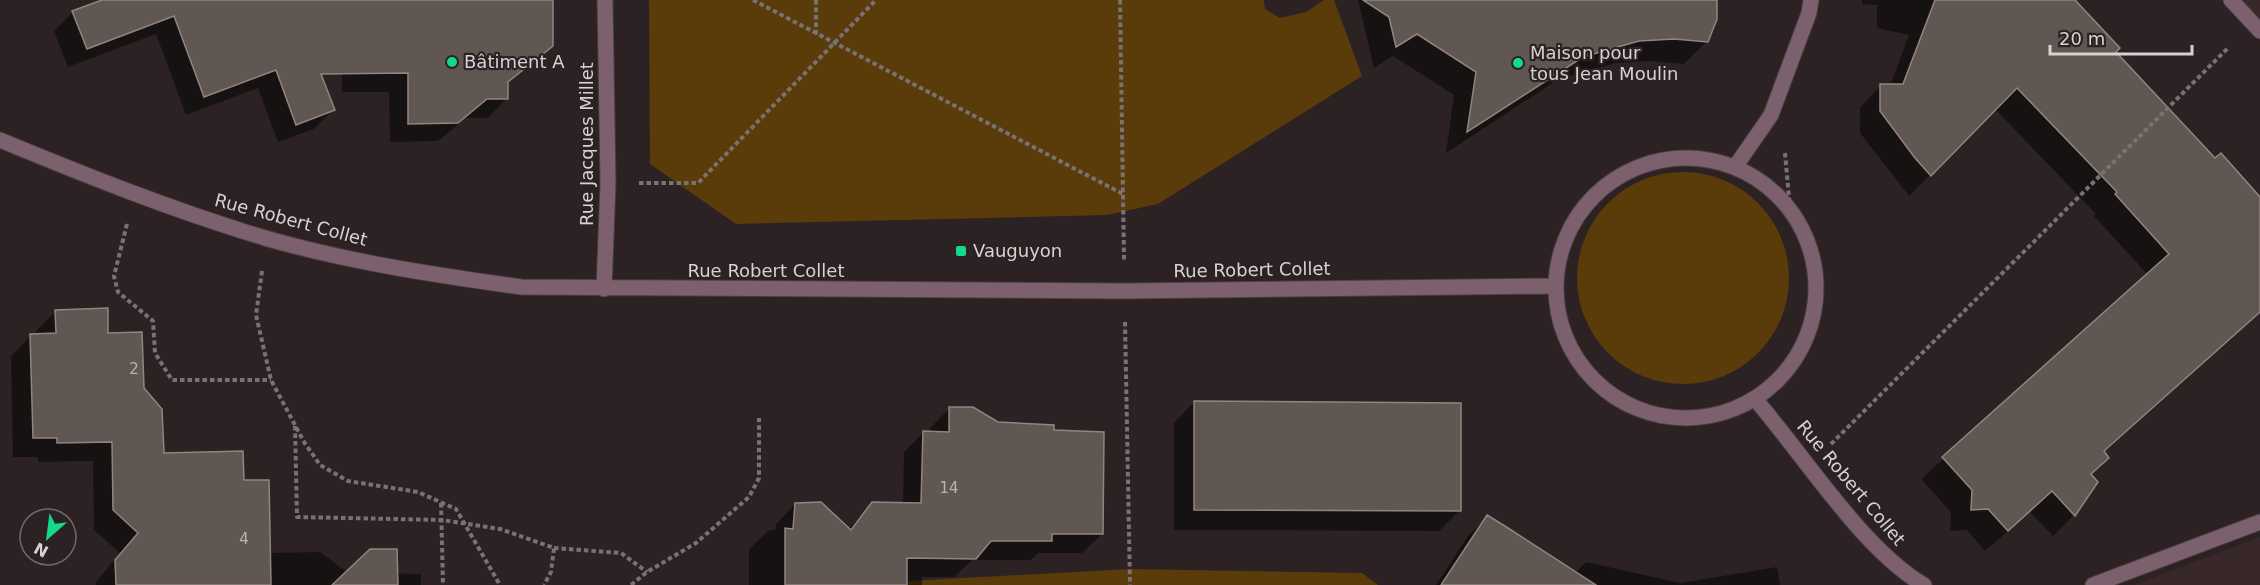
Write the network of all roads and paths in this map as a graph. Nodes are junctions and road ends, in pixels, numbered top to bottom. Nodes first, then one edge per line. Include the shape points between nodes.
1 (605, 0) edge
2 (753, 0) edge
3 (816, 0) edge
4 (876, 0) edge
5 (1120, 0) edge
6 (1811, 0) edge
7 (2231, 0) edge
8 (2257, 27) edge
9 (816, 35) junction
10 (834, 44) junction
11 (0, 140) edge
12 (1735, 167) junction
13 (608, 183) junction
14 (135, 194) junction
15 (1123, 194) junction
16 (266, 238) junction
17 (1555, 286) junction
18 (604, 289) junction
19 (1124, 291) junction
20 (271, 380) junction
21 (1755, 399) junction
22 (759, 418) dead end
23 (295, 426) junction
24 (1810, 466) junction
25 (441, 503) junction
26 (442, 520) junction
27 (2260, 522) edge
28 (464, 525) junction
29 (554, 548) junction
30 (647, 572) junction
31 (443, 585) edge
32 (500, 585) edge
33 (544, 585) edge
34 (632, 585) edge
35 (1130, 585) edge
36 (1924, 585) edge
37 (2093, 585) edge

1 - 13 street, Rue Jacques Millet
2 - 9 path
3 - 9 path
4 - 10 path
5 - 15 path
6 - 12 street via 1771,115
7 - 8 street
8 - 24 path
9 - 10 path
10 - 13 path via 698,183
10 - 15 path
11 - 14 street, Rue Robert Collet
12 - 17 street via 1690,158 1655,161 1623,174 1596,193 1575,220 1560,256
12 - 21 street via 1761,181 1790,209 1808,242 1817,279 1816,307 1805,342 1791,366
13 - 18 street, Rue Jacques Millet
14 - 16 street, Rue Robert Collet
14 - 20 path via 114,276 118,292 153,321 155,353 172,380
15 - 19 path
16 - 18 street, Rue Robert Collet via 445,276 520,287
16 - 20 path via 256,315
17 - 19 street, Rue Robert Collet
17 - 21 street via 1568,343 1583,368 1616,398 1661,416 1707,417
18 - 19 street, Rue Robert Collet
19 - 35 path
20 - 23 path
21 - 24 street, Rue Robert Collet
22 - 30 path via 759,478 749,497 696,543
23 - 25 path via 320,465 348,481 418,492
23 - 26 path via 297,517
24 - 36 street, Rue Robert Collet via 1863,531 1906,575
25 - 26 path
25 - 28 path via 456,509
26 - 28 path
26 - 31 path
27 - 37 street
28 - 29 path via 500,528
28 - 32 path
29 - 30 path via 621,553
29 - 33 path via 551,572
30 - 34 path

